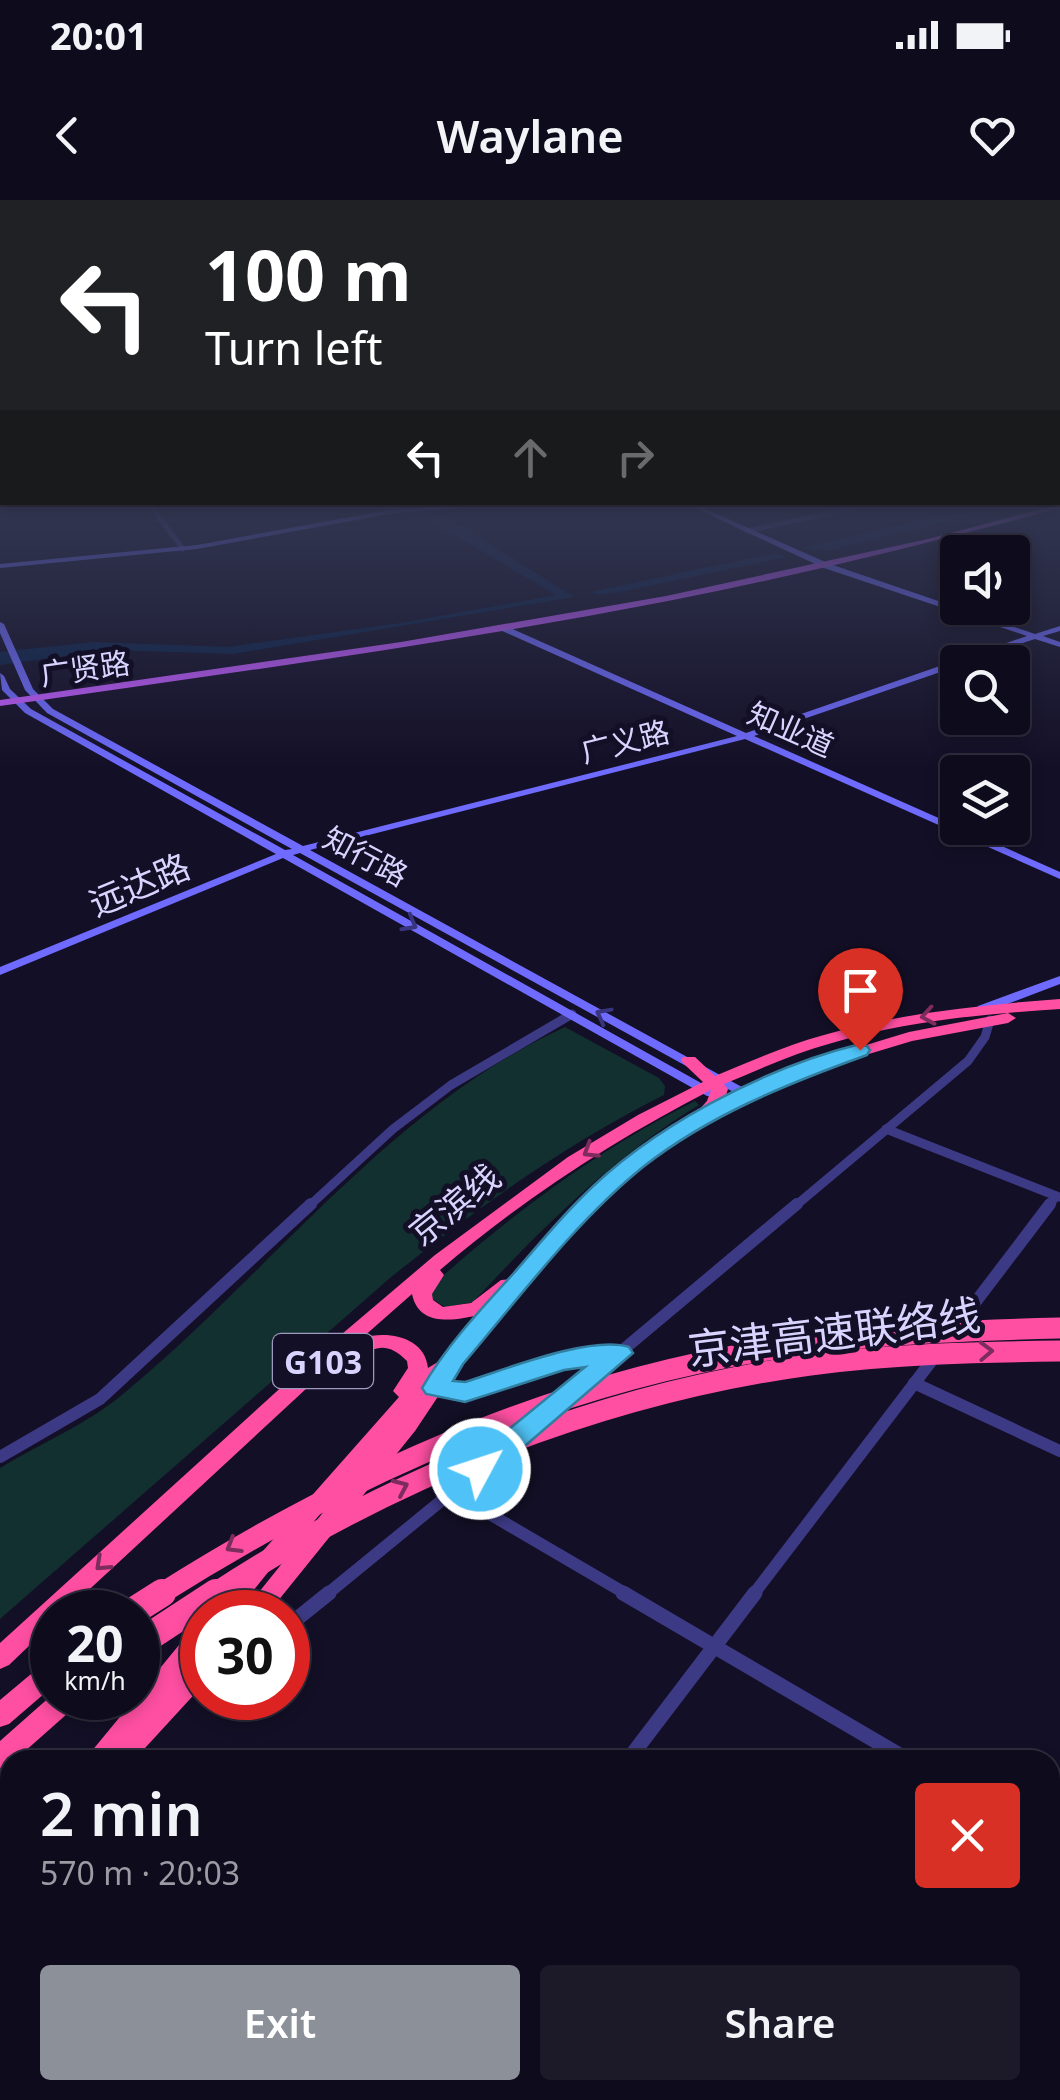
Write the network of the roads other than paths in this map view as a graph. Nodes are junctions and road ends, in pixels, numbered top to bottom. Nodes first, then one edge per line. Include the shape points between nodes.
1 (646, 593) edge
2 (688, 593) edge
3 (905, 593) edge
4 (0, 624) edge
5 (503, 628) junction
6 (1060, 628) edge
7 (1035, 637) junction
8 (1011, 645) edge
9 (1060, 645) edge
10 (940, 669) edge
11 (0, 676) edge
12 (31, 694) junction
13 (8, 696) edge
14 (0, 703) edge
15 (746, 736) junction
16 (299, 849) junction
17 (284, 854) junction
18 (1060, 876) edge
19 (0, 971) edge
20 (1060, 980) edge
21 (1060, 1004) edge
22 (1060, 1012) edge
23 (572, 1014) junction
24 (986, 1015) junction
25 (689, 1060) joint
26 (671, 1069) junction
27 (717, 1090) junction
28 (746, 1096) junction
29 (674, 1102) junction
30 (886, 1129) junction
31 (1058, 1197) edge
32 (488, 1222) junction
33 (537, 1262) junction
34 (1060, 1328) edge
35 (1060, 1351) edge
36 (619, 1353) junction
37 (454, 1357) junction
38 (914, 1384) junction
39 (436, 1388) junction
40 (263, 1416) junction
41 (1060, 1451) edge
42 (357, 1456) junction
43 (0, 1457) edge
44 (452, 1492) junction
45 (241, 1590) edge
46 (273, 1590) edge
47 (160, 1594) edge
48 (310, 1608) edge
49 (160, 1629) edge
50 (714, 1646) junction
51 (0, 1658) edge
52 (180, 1662) edge
53 (30, 1691) edge
54 (180, 1693) edge
55 (180, 1703) edge
56 (0, 1716) edge
57 (42, 1720) edge
58 (155, 1721) junction
59 (8, 1750) edge
60 (108, 1750) edge
61 (126, 1750) edge
62 (636, 1750) edge
63 (891, 1750) edge

1 - 12 main road, 广贤路
2 - 5 main road, 广贤路
3 - 7 street
4 - 12 street
5 - 12 main road, 广贤路
5 - 15 street, 知业道
6 - 7 street, 广义路
7 - 8 street, 广义路
7 - 9 street
10 - 15 street, 广义路
11 - 13 street
12 - 13 main road, 广贤路
12 - 16 street, 知行路 via 67,721
13 - 14 main road, 广贤路
13 - 17 street, 知行路
15 - 16 street, 广义路
15 - 18 street, 知业道
16 - 17 street, 远达路
25 -> 16 street, 知行路
17 - 19 street, 远达路
17 -> 23 street, 知行路
20 - 24 street
21 - 24 highway, 京滨线 / G103
22 - 24 highway, 京滨线 / G103
23 - 26 street, 知行路
23 - 43 street via 393,1128 100,1399
24 -> 27 highway, 京滨线 / G103 via 850,1033 796,1049
24 - 28 highway, 京滨线 / G103 via 860,1050
24 - 30 street via 985,1037 968,1060
25 - 27 highway
26 - 27 street, 知行路
26 - 29 street via 682,1088
27 - 28 highway, 京滨线 / G103
27 - 28 street, 知行路
27 - 29 highway, 京滨线 / G103
27 - 33 highway, G103 via 689,1125 612,1181
29 -> 32 highway, 京滨线 / G103
30 - 31 street
30 - 36 street
31 - 38 street
32 - 33 highway via 424,1285 430,1309 452,1315 476,1309
32 - 40 highway, 京滨线 / G103
33 - 37 highway, G103
34 -> 47 highway, 京津高速联络线, bridge via 860,1335 749,1350 594,1386 348,1482
49 -> 35 highway, 京津高速联络线, bridge via 351,1511 568,1419 803,1365 909,1354
36 - 39 street via 562,1361 465,1392
36 - 44 street
37 - 39 highway, G103
37 - 42 highway
38 - 41 street
38 - 50 street
39 - 46 highway, G103
40 - 42 highway via 354,1348 378,1340 404,1345 418,1369
40 -> 51 highway, 京滨线 / G103
42 - 45 highway
44 - 48 street
44 - 50 street
50 - 62 street
50 - 63 street
52 - 60 highway
53 - 56 highway
54 - 58 highway
55 - 58 street
57 - 59 highway
58 - 61 highway

